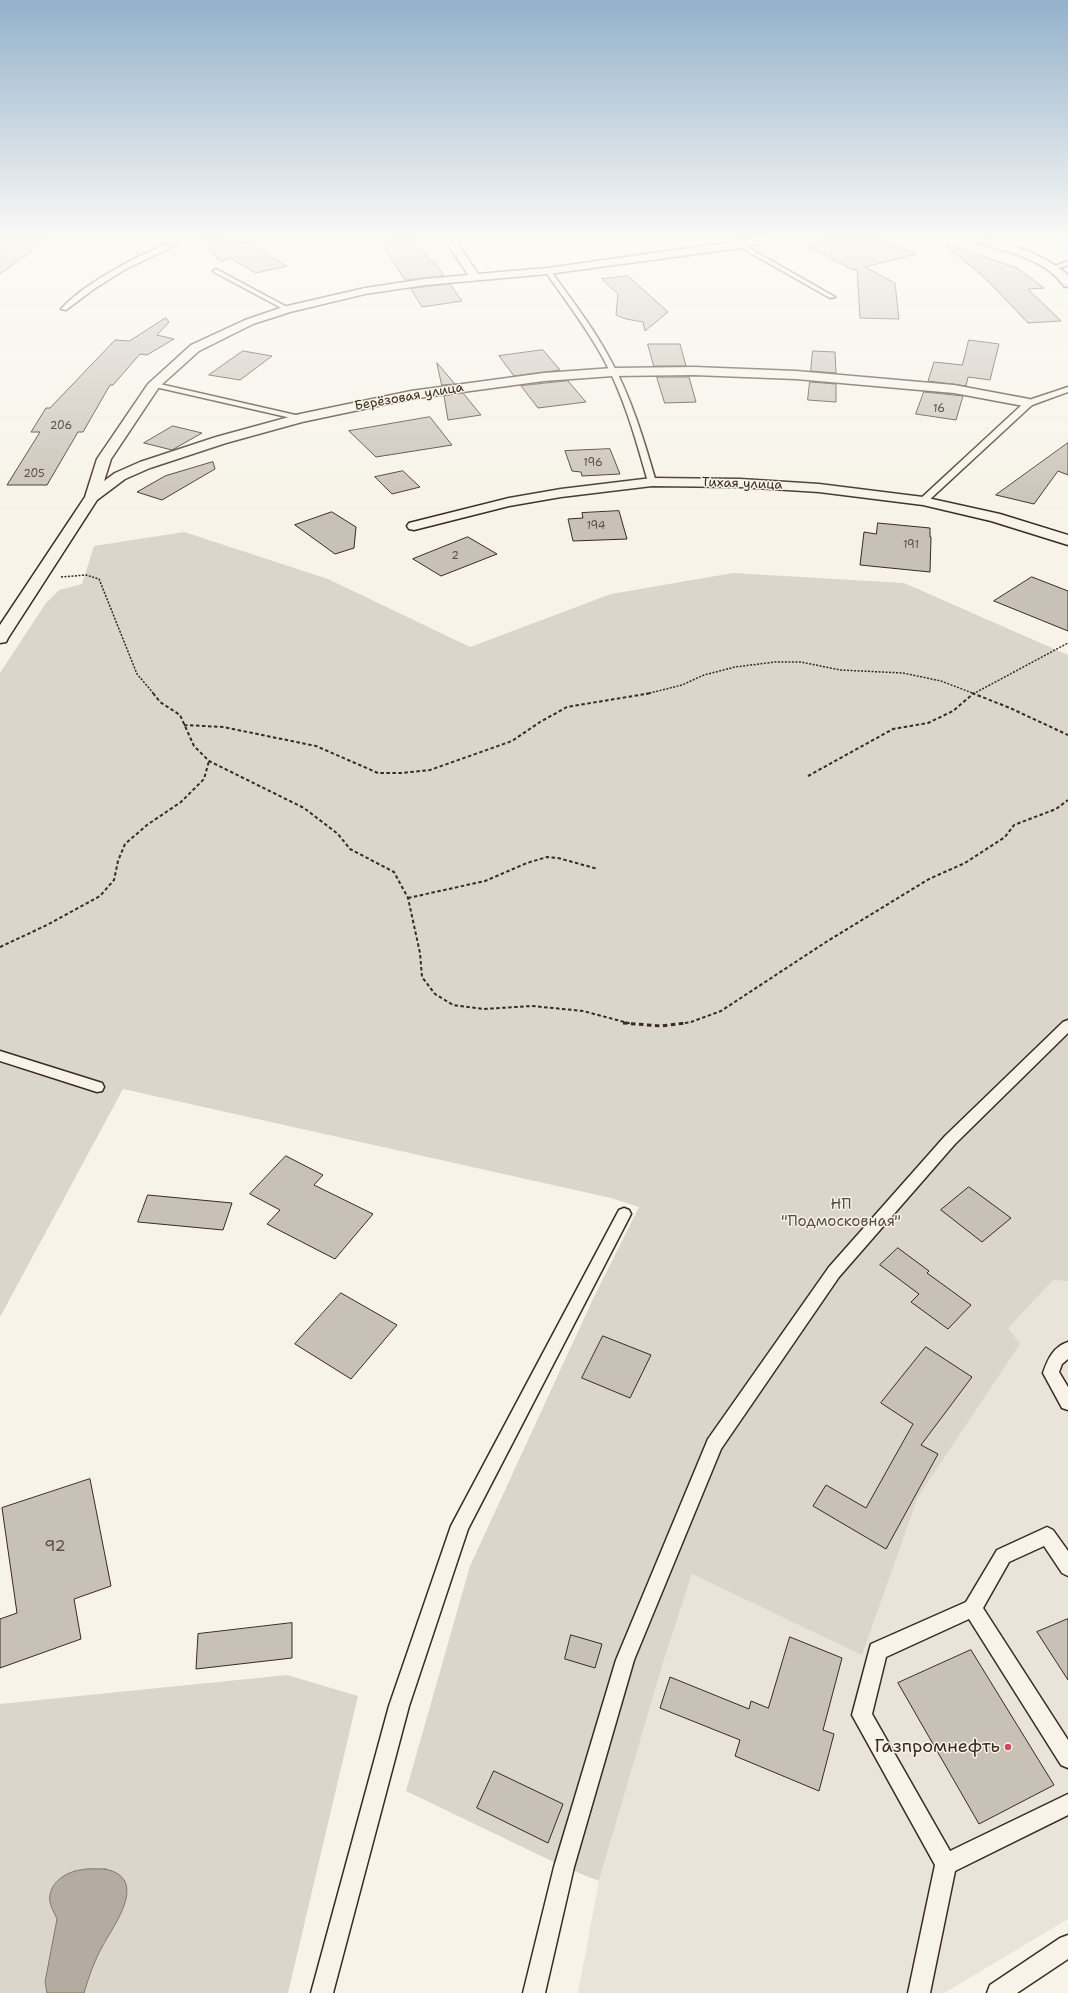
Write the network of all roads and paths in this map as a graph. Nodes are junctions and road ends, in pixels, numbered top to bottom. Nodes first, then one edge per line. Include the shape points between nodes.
1 (228, 332) edge
2 (591, 332) edge
3 (613, 372) junction
4 (154, 384) junction
5 (1068, 388) edge
6 (1029, 403) junction
7 (300, 418) junction
8 (652, 482) junction
9 (92, 497) junction
10 (923, 501) junction
11 (414, 526) dead end
12 (1068, 540) edge
13 (39, 580) junction
14 (0, 638) edge
15 (1068, 643) edge
16 (973, 694) junction
17 (184, 725) junction
18 (1068, 735) edge
19 (210, 761) junction
20 (808, 776) dead end
21 (1068, 800) edge
22 (598, 869) dead end
23 (408, 898) junction
24 (0, 947) edge
25 (1068, 1025) edge
26 (0, 1056) edge
27 (97, 1087) dead end
28 (624, 1214) dead end
29 (1068, 1349) edge
30 (1068, 1403) edge
31 (1068, 1567) edge
32 (973, 1608) junction
33 (1068, 1758) edge
34 (1068, 1804) edge
35 (946, 1864) junction
36 (1068, 1946) edge
37 (322, 1993) edge
38 (534, 1993) edge
39 (919, 1993) edge
40 (998, 1993) edge

1 - 4 street via 195,348
2 - 3 lane
3 - 6 street, Берёзовая улица via 694,371 796,375 954,389
3 - 7 street, Берёзовая улица via 544,377 410,395
3 - 8 lane via 638,433
4 - 7 lane
4 - 9 street via 104,458
5 - 6 lane
6 - 10 lane
7 - 9 street, Берёзовая улица via 145,465 120,476
8 - 10 street, Тихая улица via 740,483 819,488
8 - 11 street, Тихая улица via 561,493
9 - 13 street
10 - 12 street, Тихая улица via 995,517
13 - 14 street
13 - 17 path via 86,575 99,580 137,674 160,702 180,715
15 - 16 path
16 - 17 path via 941,681 903,673 840,670 801,662 774,662 735,667 648,694 567,707 512,741 430,770 401,774 378,773 316,746 223,726
16 - 18 path
16 - 20 path via 953,711 928,723 893,729
17 - 19 path via 194,746
19 - 23 path via 304,808 338,834 350,849 394,872
19 - 24 path via 204,779 181,802 125,844 114,880 100,896
21 - 23 path via 1056,809 1014,825 1005,837 966,863 929,879 721,1011 691,1022 661,1026 624,1023 583,1011 532,1006 484,1010 453,1005 435,994 422,977 420,953
22 - 23 path via 547,857 485,881
25 - 38 lane via 950,1140 834,1272 714,1444 625,1660 564,1867
26 - 27 lane
28 - 37 lane via 460,1526 399,1706
29 - 30 lane via 1056,1360 1051,1373
31 - 32 lane via 1047,1536 1003,1556
32 - 33 lane
32 - 35 lane via 878,1650 862,1715
34 - 35 lane
35 - 39 lane
36 - 40 lane

